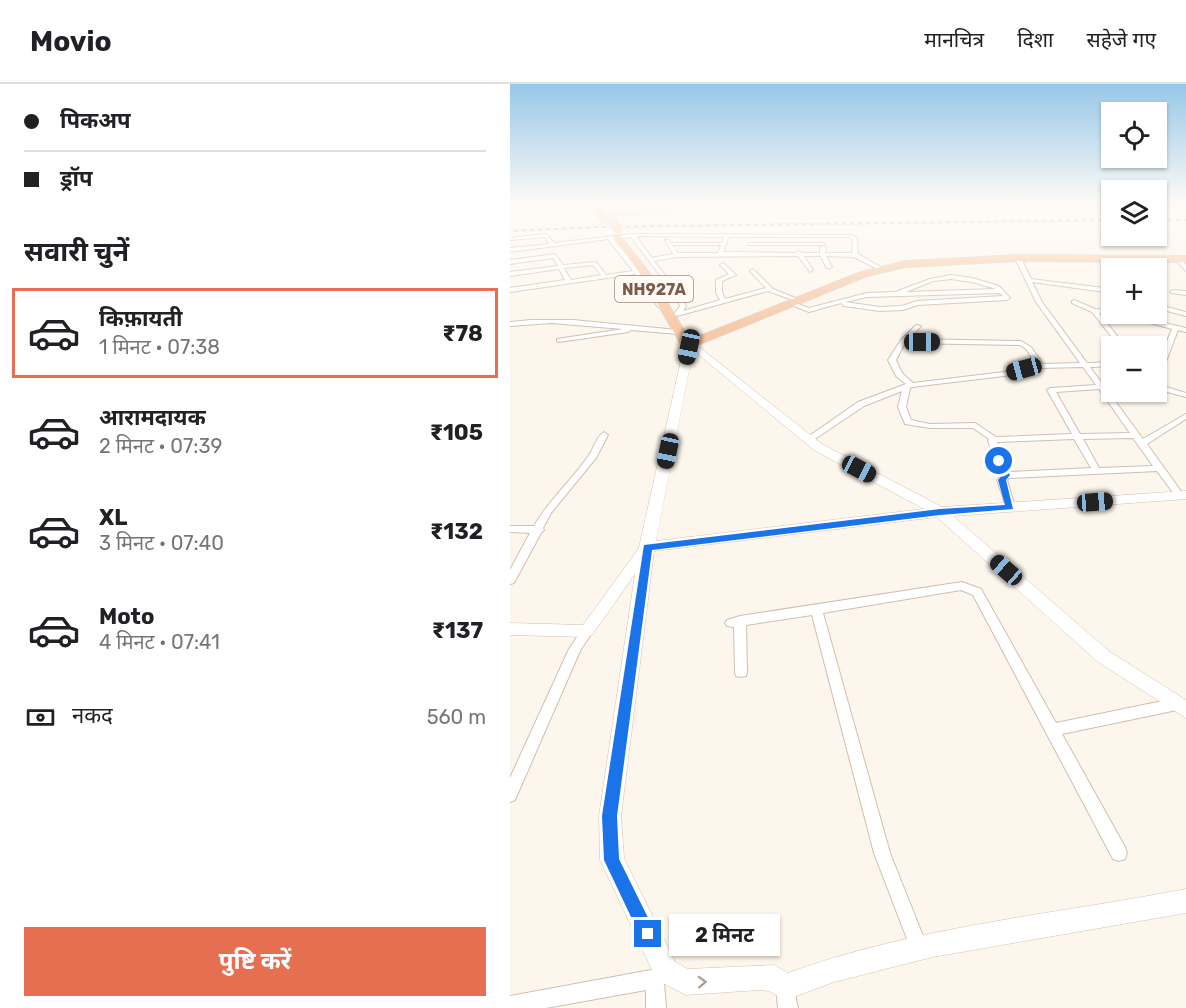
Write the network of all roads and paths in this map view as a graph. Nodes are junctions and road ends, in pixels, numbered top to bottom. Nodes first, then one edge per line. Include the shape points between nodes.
1 (537, 246) edge
2 (624, 246) edge
3 (626, 246) edge
4 (633, 246) edge
5 (670, 246) edge
6 (723, 246) edge
7 (749, 246) edge
8 (823, 246) edge
9 (855, 246) edge
10 (510, 250) edge
11 (720, 254) junction
12 (747, 254) junction
13 (799, 254) junction
14 (822, 254) junction
15 (676, 255) junction
16 (855, 255) junction
17 (1018, 259) junction
18 (651, 260) junction
19 (1184, 260) edge
20 (510, 262) edge
21 (723, 265) dead end
22 (562, 267) junction
23 (830, 267) dead end
24 (881, 269) junction
25 (1186, 269) edge
26 (810, 270) dead end
27 (753, 271) dead end
28 (636, 272) junction
29 (510, 274) edge
30 (605, 277) junction
31 (1029, 280) junction
32 (569, 282) junction
33 (770, 289) junction
34 (510, 290) edge
35 (1101, 290) edge
36 (1002, 291) junction
37 (954, 292) junction
38 (1173, 292) dead end
39 (927, 293) junction
40 (1186, 293) edge
41 (896, 294) junction
42 (796, 301) junction
43 (960, 301) junction
44 (724, 302) junction
45 (1074, 302) dead end
46 (837, 303) junction
47 (917, 303) junction
48 (1167, 309) edge
49 (1094, 311) junction
50 (1101, 311) edge
51 (1186, 314) edge
52 (673, 315) junction
53 (510, 324) edge
54 (1163, 324) edge
55 (918, 326) dead end
56 (1176, 327) junction
57 (644, 328) junction
58 (1186, 330) edge
59 (678, 332) junction
60 (1114, 336) edge
61 (560, 340) dead end
62 (903, 341) junction
63 (691, 344) junction
64 (1167, 347) edge
65 (1086, 364) junction
66 (1101, 364) edge
67 (1041, 366) junction
68 (1101, 381) edge
69 (1101, 385) edge
70 (909, 386) junction
71 (1167, 389) edge
72 (1186, 394) edge
73 (1116, 402) edge
74 (1186, 416) edge
75 (604, 435) dead end
76 (1076, 437) junction
77 (809, 439) junction
78 (1139, 439) junction
79 (994, 440) junction
80 (1160, 468) junction
81 (1096, 470) junction
82 (1006, 475) junction
83 (1183, 496) edge
84 (1010, 507) junction
85 (940, 512) junction
86 (510, 529) edge
87 (539, 530) junction
88 (647, 547) junction
89 (510, 579) edge
90 (816, 609) junction
91 (510, 629) edge
92 (587, 631) junction
93 (741, 672) dead end
94 (1181, 707) edge
95 (1052, 730) junction
96 (510, 795) edge
97 (1119, 853) dead end
98 (1186, 901) edge
99 (918, 945) junction
100 (660, 975) junction
101 (787, 997) edge
102 (510, 1005) edge
103 (656, 1008) edge

1 - 10 street
2 - 28 street
3 - 52 highway, NH927A
4 - 18 street
5 - 15 street
6 - 11 street
7 - 12 street
8 - 14 street
9 - 16 street
11 - 12 street
11 - 15 street
12 - 13 street
13 - 14 street
13 - 26 street
14 - 16 street
14 - 23 street
15 - 18 street
16 - 24 street
17 - 19 highway
17 - 24 highway via 906,264
17 - 31 street
17 - 42 highway via 884,270
18 - 52 street via 683,306
19 - 25 street
20 - 22 street via 554,256
21 - 44 street via 733,275 719,280 718,292
22 - 29 street
22 - 30 street via 594,263
22 - 32 street
24 - 42 highway
27 - 33 street
28 - 30 street
28 - 52 street
30 - 32 street
31 - 35 street
31 - 65 street via 1039,302
32 - 34 street
33 - 42 street
33 - 44 street
36 - 37 street
36 - 41 street via 972,280 951,278 932,280
36 - 43 street via 1007,298
37 - 39 street
37 - 43 street
38 - 40 street
39 - 41 street
39 - 47 street
41 - 46 street via 867,295
42 - 46 street via 809,310
42 - 63 highway
43 - 47 street
44 - 52 street
45 - 49 street
46 - 47 street via 879,309
48 - 51 street
49 - 50 street
49 - 60 street
52 - 59 highway, NH927A
52 - 63 highway, NH927A
53 - 57 street via 557,321
54 - 56 street
55 - 62 street
56 - 58 street
56 - 64 street
57 - 59 street
57 - 61 street
59 - 63 highway, NH927A
62 - 67 street via 1021,343
62 - 70 street via 892,360
63 - 77 main road
63 - 88 main road
65 - 66 street
65 - 67 street
65 - 68 street
67 - 70 street
69 - 76 street via 1051,390
70 - 77 street via 861,405
70 - 79 street via 902,407 908,422 930,426 975,425
71 - 72 street
73 - 78 street
74 - 78 street
75 - 87 street via 593,456 547,512
76 - 78 street
76 - 79 street
76 - 81 street
77 - 85 main road
78 - 80 street
79 - 82 street via 993,447
80 - 81 street
80 - 83 street
81 - 82 street
82 - 84 street via 1002,480
83 - 84 main road
84 - 85 main road
85 - 88 main road
85 - 94 main road via 1104,657
86 - 87 street
87 - 89 street
88 - 92 street
88 - 100 main road via 610,827 612,860
90 - 93 street via 736,622
90 - 95 street via 962,586 970,588 977,592
90 - 99 street via 882,853
91 - 92 street
92 - 96 street via 575,649
94 - 95 street
95 - 97 street
98 - 99 main road
99 - 101 main road via 806,978
100 -> 101 main road via 686,982 774,978
100 - 102 street
100 - 103 street

